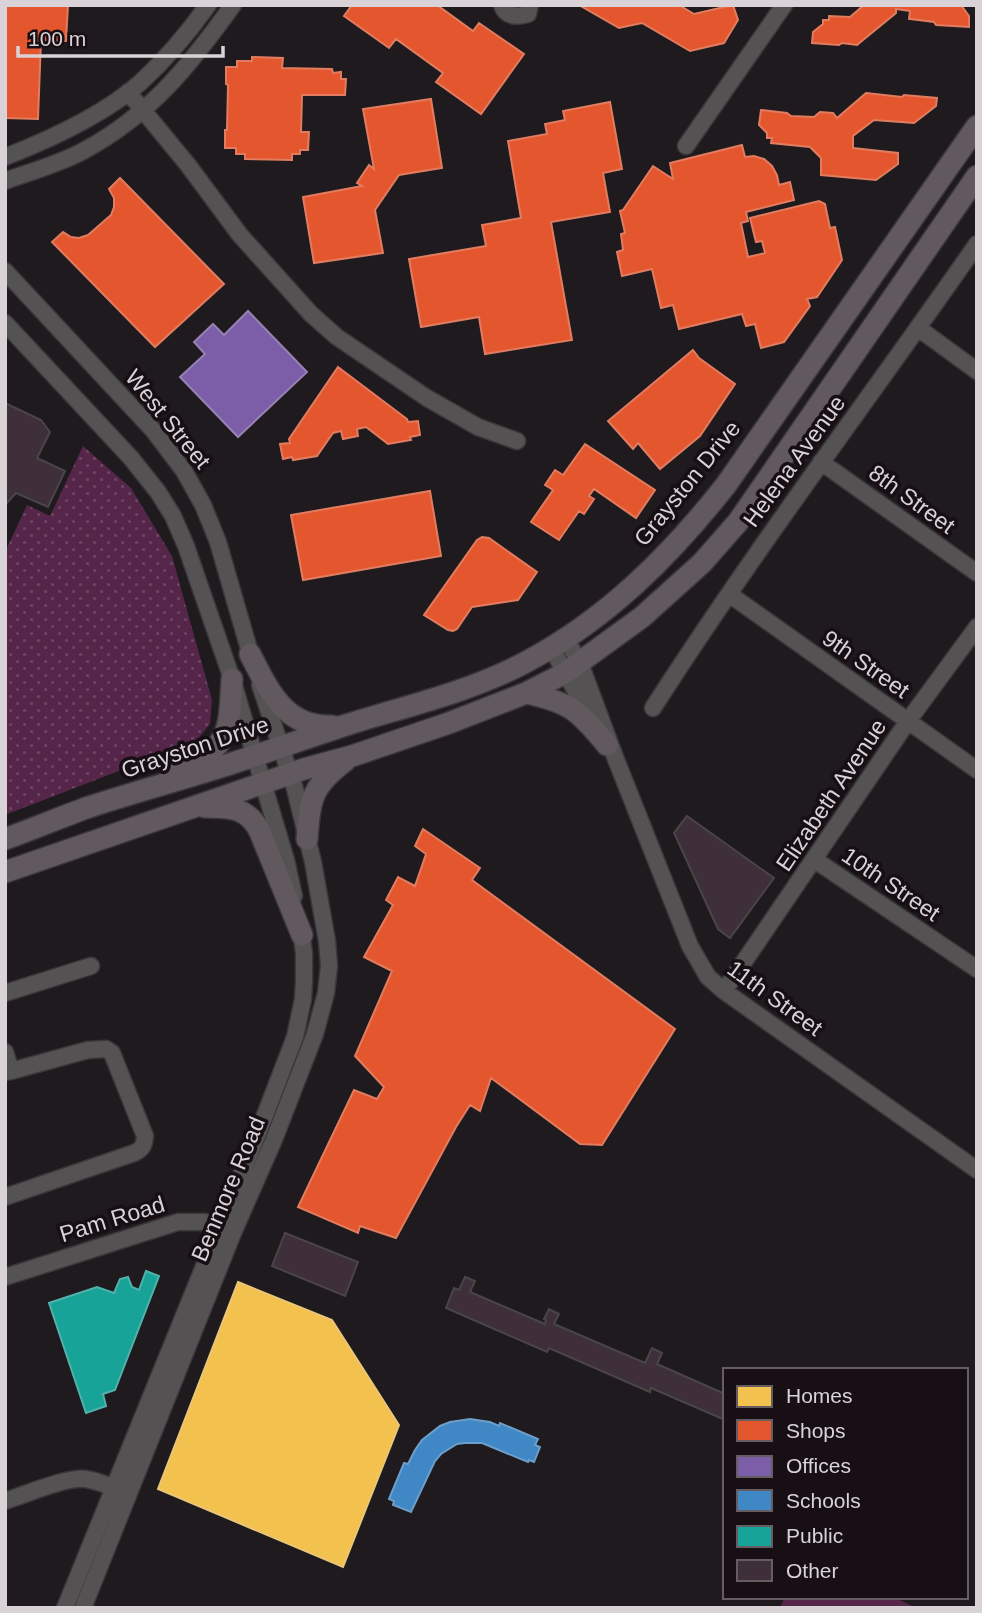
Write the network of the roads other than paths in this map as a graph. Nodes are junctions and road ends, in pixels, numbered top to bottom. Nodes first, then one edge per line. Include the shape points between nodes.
1 (208, 5) edge
2 (233, 5) edge
3 (502, 5) edge
4 (530, 5) edge
5 (784, 5) edge
6 (128, 92) junction
7 (143, 112) junction
8 (977, 126) edge
9 (686, 146) dead end
10 (5, 157) edge
11 (32, 171) junction
12 (977, 176) edge
13 (5, 181) edge
14 (5, 196) edge
15 (977, 244) edge
16 (5, 271) edge
17 (5, 323) edge
18 (918, 328) junction
19 (977, 371) edge
20 (517, 440) dead end
21 (821, 462) junction
22 (977, 573) edge
23 (729, 594) junction
24 (977, 627) edge
25 (558, 643) junction
26 (250, 654) junction
27 (572, 668) junction
28 (232, 679) junction
29 (526, 693) junction
30 (653, 708) dead end
31 (908, 721) junction
32 (348, 724) junction
33 (281, 747) junction
34 (611, 751) junction
35 (352, 755) junction
36 (256, 756) junction
37 (977, 770) edge
38 (290, 774) junction
39 (263, 783) junction
40 (89, 807) junction
41 (193, 807) junction
42 (5, 839) edge
43 (307, 839) junction
44 (815, 860) junction
45 (5, 872) edge
46 (302, 935) junction
47 (92, 966) dead end
48 (977, 969) edge
49 (724, 991) junction
50 (5, 993) edge
51 (5, 1052) edge
52 (8, 1072) edge
53 (977, 1170) edge
54 (5, 1197) edge
55 (227, 1230) junction
56 (5, 1277) edge
57 (121, 1492) junction
58 (5, 1500) edge
59 (65, 1608) edge
60 (83, 1608) edge

1 - 6 street via 177,45
2 - 7 street via 179,76
3 - 4 street via 507,13 520,16 528,14
5 - 9 street
6 - 7 street
6 - 10 street via 53,136
7 - 11 street via 84,151
7 - 20 street via 240,235 337,337 427,398 478,427
8 - 25 main road, Grayston Drive via 726,485 643,577
11 - 13 street
11 - 14 street
12 - 27 main road via 728,534 660,602
15 - 18 street, Helena Avenue
16 - 26 street, West Street via 153,430 184,471 214,530
17 - 28 street via 159,492 186,546
18 - 19 street
18 - 21 street, Helena Avenue
21 - 22 street, 8th Street
21 - 23 street, Helena Avenue
23 - 30 street, Helena Avenue
23 - 31 street, 9th Street
24 - 31 street, Elizabeth Avenue
25 - 27 street, 11th Street
25 - 32 main road, Grayston Drive via 472,686
26 - 32 main road via 270,691 290,715 314,725
26 - 33 street, West Street
27 - 29 main road
27 - 34 street, 11th Street
28 - 36 street
28 - 40 main road via 227,727 211,752
29 - 34 main road via 572,707
29 - 35 main road
31 - 37 street, 9th Street
31 - 44 street, Elizabeth Avenue
32 - 33 main road, Grayston Drive
33 - 36 main road, Grayston Drive
33 - 38 street, West Street
34 - 49 street, 11th Street via 690,946 708,977
35 - 38 main road
35 - 43 main road via 315,792
36 - 39 street, Benmore Road
36 - 40 main road, Grayston Drive
38 - 39 main road
38 - 43 street, Benmore Road
39 - 41 main road
39 - 46 street, Benmore Road
40 - 42 main road, Grayston Drive
41 - 45 main road
41 - 46 main road via 228,808 253,820
43 - 55 street, Benmore Road via 328,948 326,993 311,1046 273,1142
44 - 48 street, 10th Street
44 - 49 street, Elizabeth Avenue
46 - 55 street, Benmore Road via 304,982 298,1025
47 - 50 street
49 - 53 street, 11th Street
51 - 52 street
52 - 54 street via 106,1049 112,1053 145,1144 134,1153
55 - 56 street, Pam Road via 205,1222 178,1222
55 - 57 street, Benmore Road
57 - 58 street via 85,1479 68,1480
57 - 59 street, Benmore Road
57 - 60 street, Benmore Road

